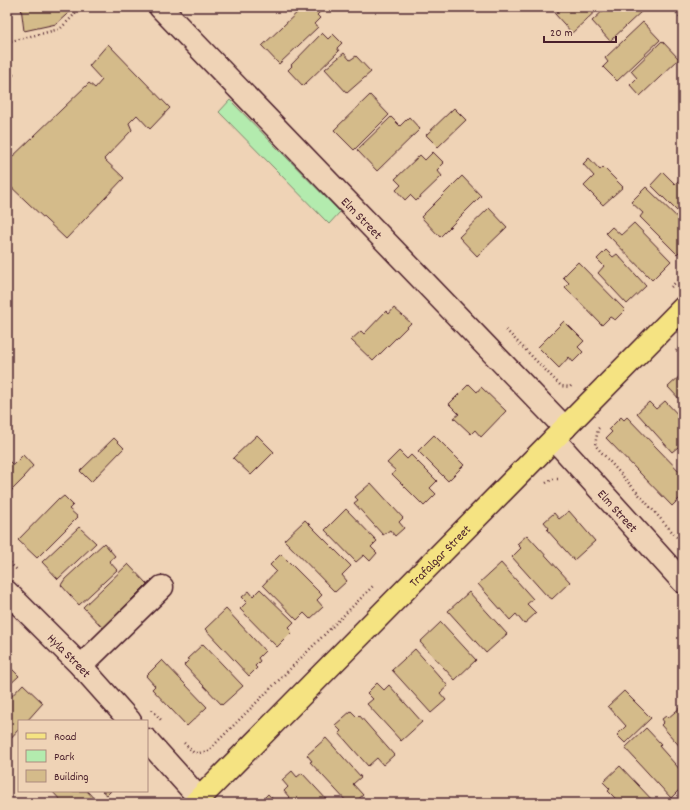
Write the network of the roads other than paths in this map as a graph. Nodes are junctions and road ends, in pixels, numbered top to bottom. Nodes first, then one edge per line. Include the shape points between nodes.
1 (160, 7) edge
2 (683, 308) edge
3 (559, 433) junction
4 (683, 582) edge
5 (162, 587) dead end
6 (7, 592) edge
7 (81, 666) junction
8 (129, 720) edge
9 (148, 741) edge
10 (197, 801) edge

1 - 3 street, Elm Street
2 - 3 main road, Trafalgar Street
3 - 4 street, Elm Street
3 - 10 main road, Trafalgar Street
5 - 7 street
6 - 7 street, Hyla Street
7 - 8 street, Hyla Street
9 - 10 street

